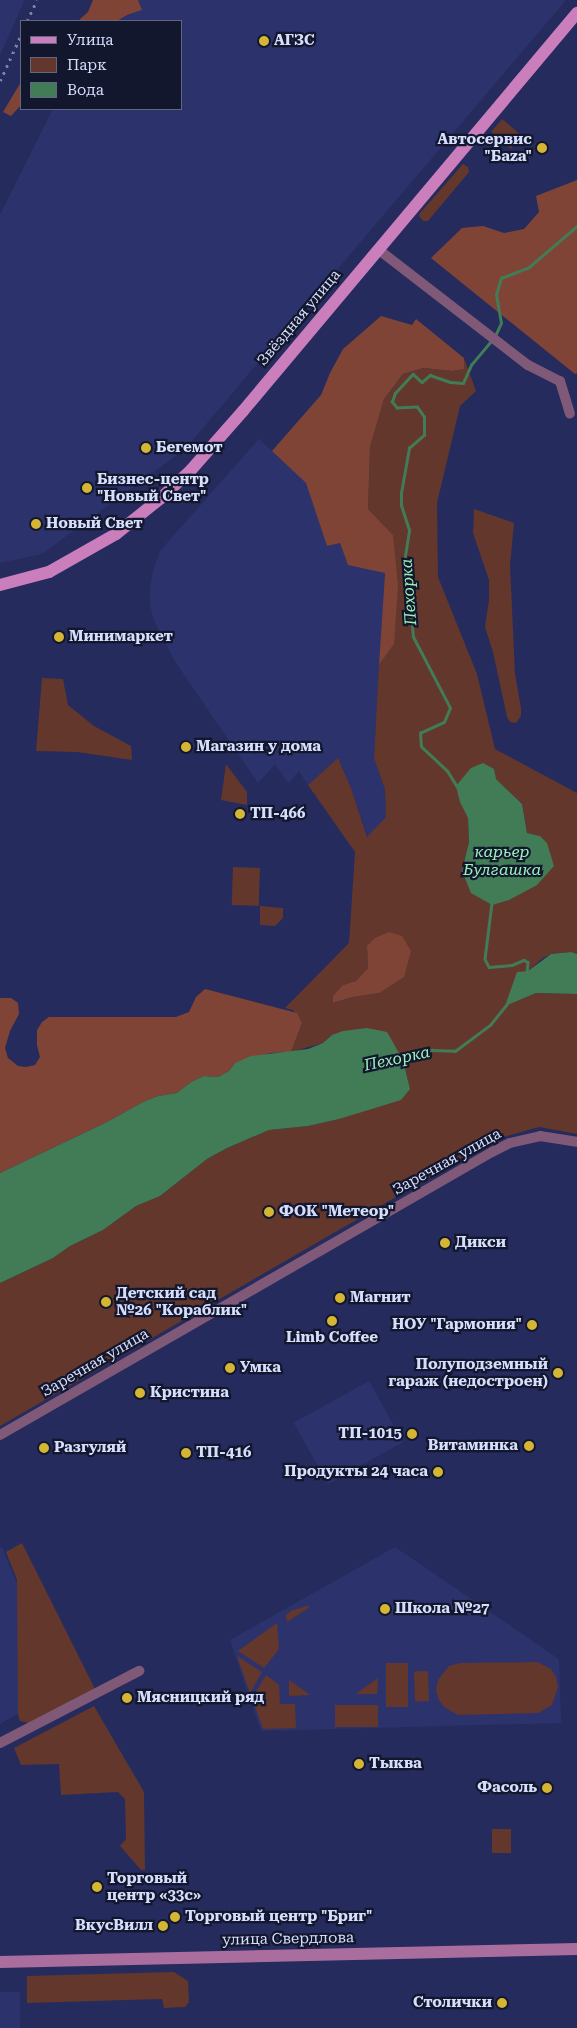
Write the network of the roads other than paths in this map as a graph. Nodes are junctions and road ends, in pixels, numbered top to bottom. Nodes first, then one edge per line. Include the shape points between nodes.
1 (577, 13) edge
2 (379, 250) junction
3 (570, 413) dead end
4 (0, 585) edge
5 (577, 1142) edge
6 (0, 1435) edge
7 (139, 1671) dead end
8 (0, 1743) edge
9 (577, 1949) edge
10 (0, 1962) edge

1 - 2 main road, Звёздная улица
2 - 3 street via 528,365 560,381
2 - 4 main road, Звёздная улица via 237,418 161,498 116,534 77,557 49,572
5 - 6 street, Заречная улица via 540,1136 510,1143 492,1152
7 - 8 street
9 - 10 main road, улица Свердлова

